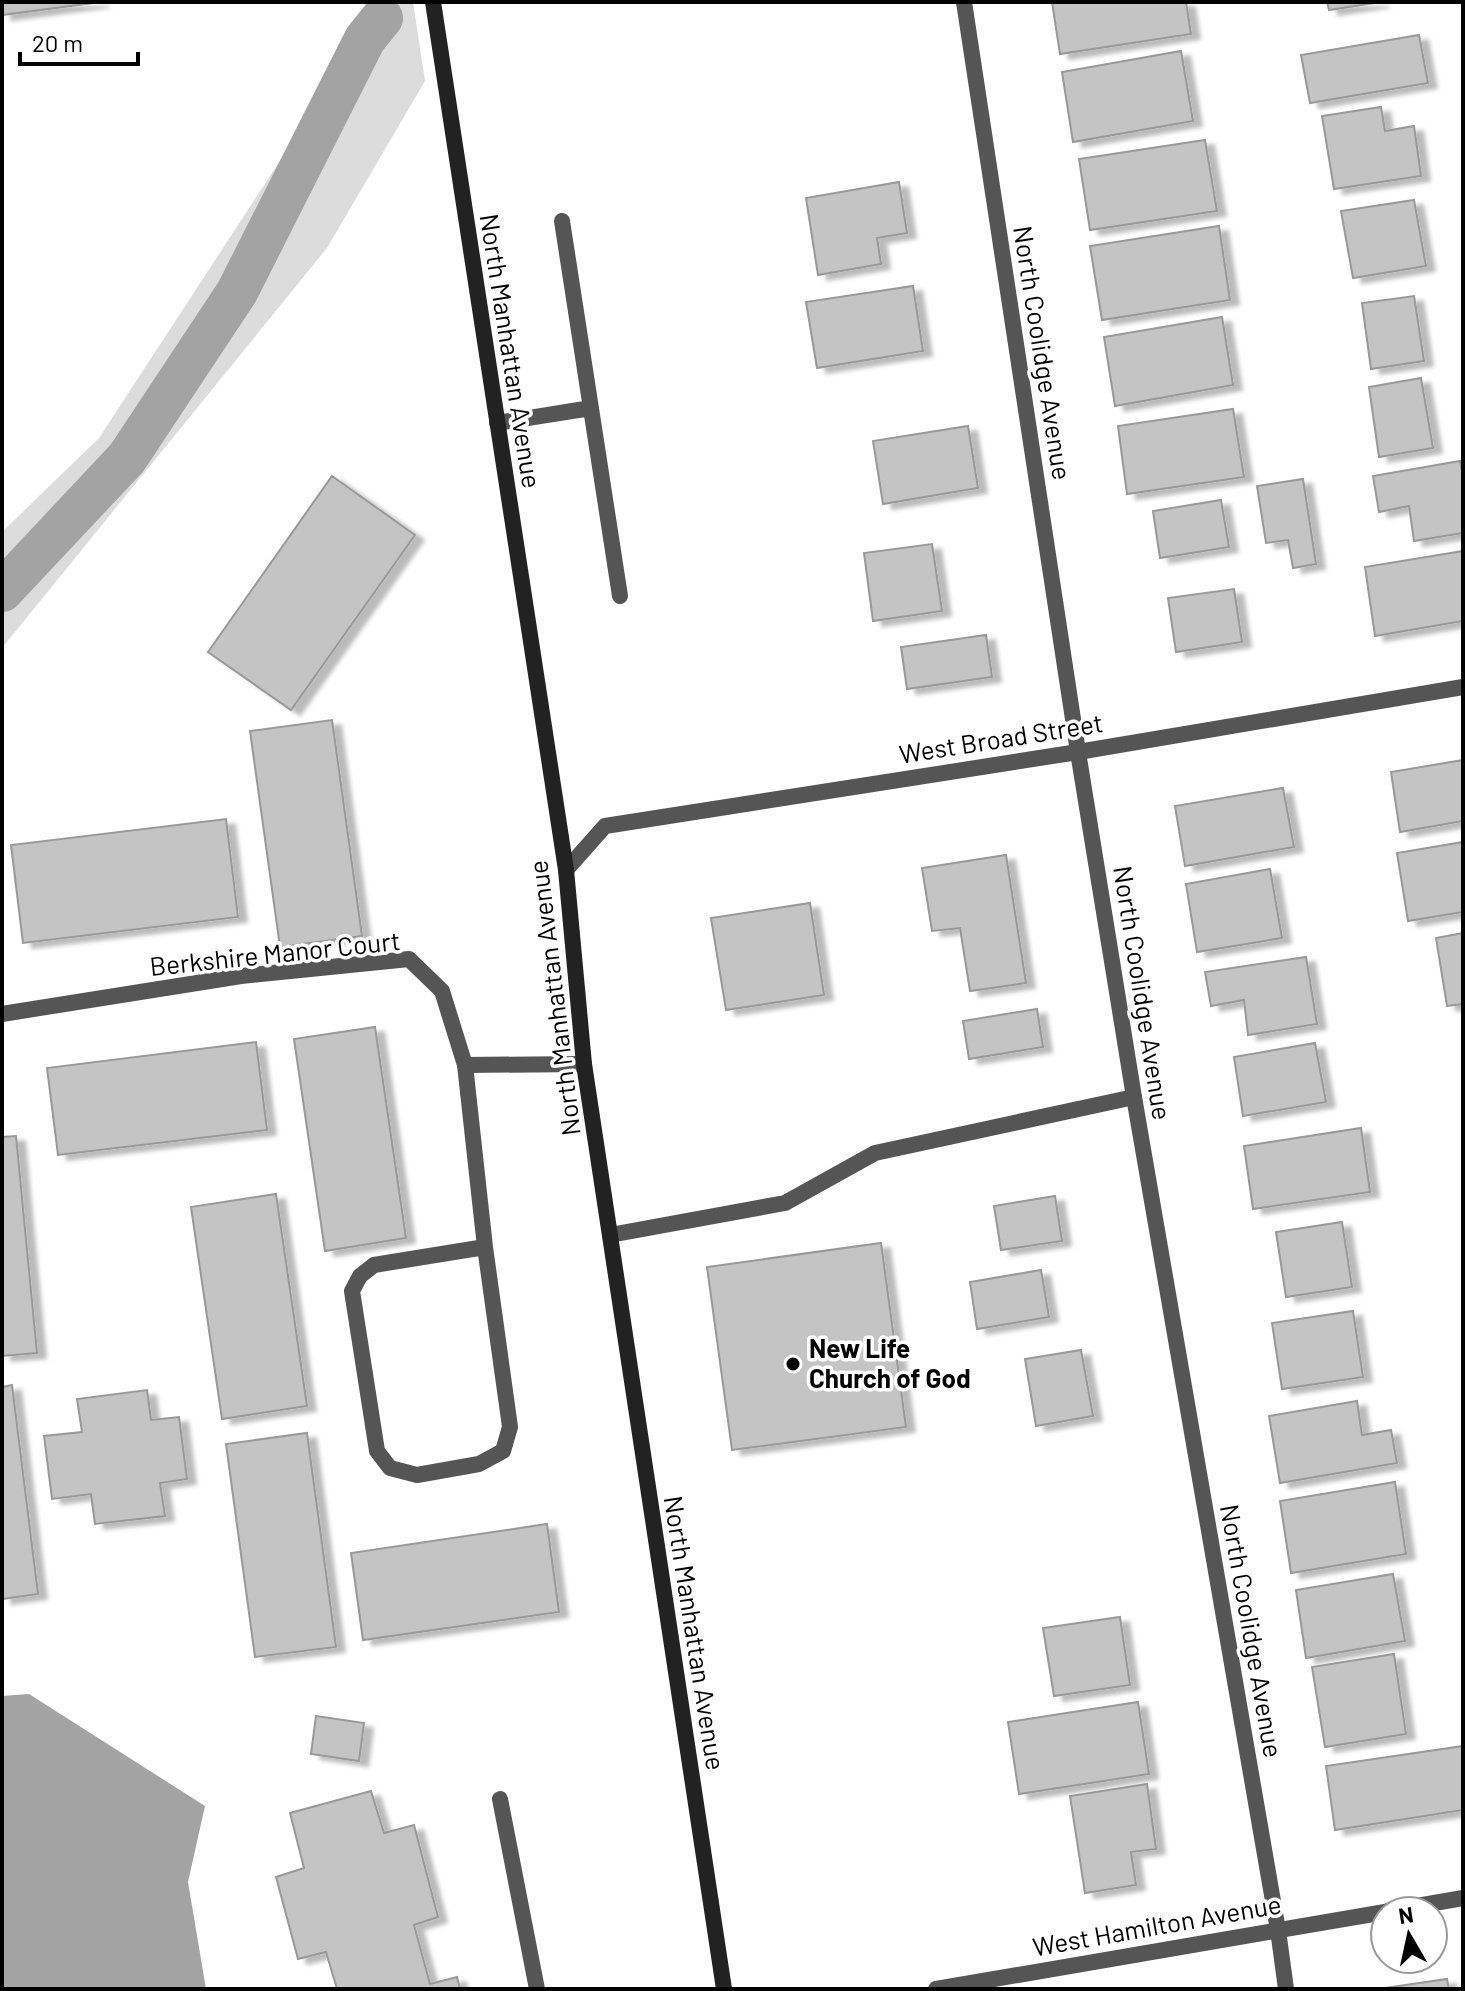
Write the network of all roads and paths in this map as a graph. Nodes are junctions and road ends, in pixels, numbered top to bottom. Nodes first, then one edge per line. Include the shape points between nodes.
1 (433, 2) edge
2 (964, 2) edge
3 (562, 221) dead end
4 (591, 408) junction
5 (497, 423) junction
6 (620, 596) dead end
7 (1463, 687) edge
8 (1078, 752) junction
9 (566, 870) junction
10 (2, 1014) edge
11 (584, 1064) junction
12 (465, 1065) junction
13 (1134, 1097) junction
14 (610, 1235) junction
15 (485, 1247) junction
16 (500, 1799) dead end
17 (1369, 1914) edge
18 (1278, 1930) junction
19 (537, 1989) edge
20 (724, 1989) edge
21 (936, 1989) edge
22 (1286, 1989) edge

1 - 5 street, North Manhattan Avenue
2 - 8 street, North Coolidge Avenue
3 - 4 street
4 - 5 street
4 - 6 street
5 - 9 street, North Manhattan Avenue
7 - 8 street, West Broad Street
8 - 9 street, West Broad Street via 605,826
8 - 13 street, North Coolidge Avenue
9 - 11 street, North Manhattan Avenue
10 - 12 street, Berkshire Manor Court via 241,976 409,959 442,991
11 - 12 street
11 - 14 street, North Manhattan Avenue
12 - 15 street
13 - 14 street via 875,1153 785,1203
13 - 18 street, North Coolidge Avenue
14 - 20 street, North Manhattan Avenue
15 - 15 street via 374,1265 352,1291 377,1451 390,1468 417,1475 479,1464 503,1451 510,1427
16 - 19 street
17 - 18 street, West Hamilton Avenue
18 - 21 street, West Hamilton Avenue
18 - 22 street, North Coolidge Avenue

